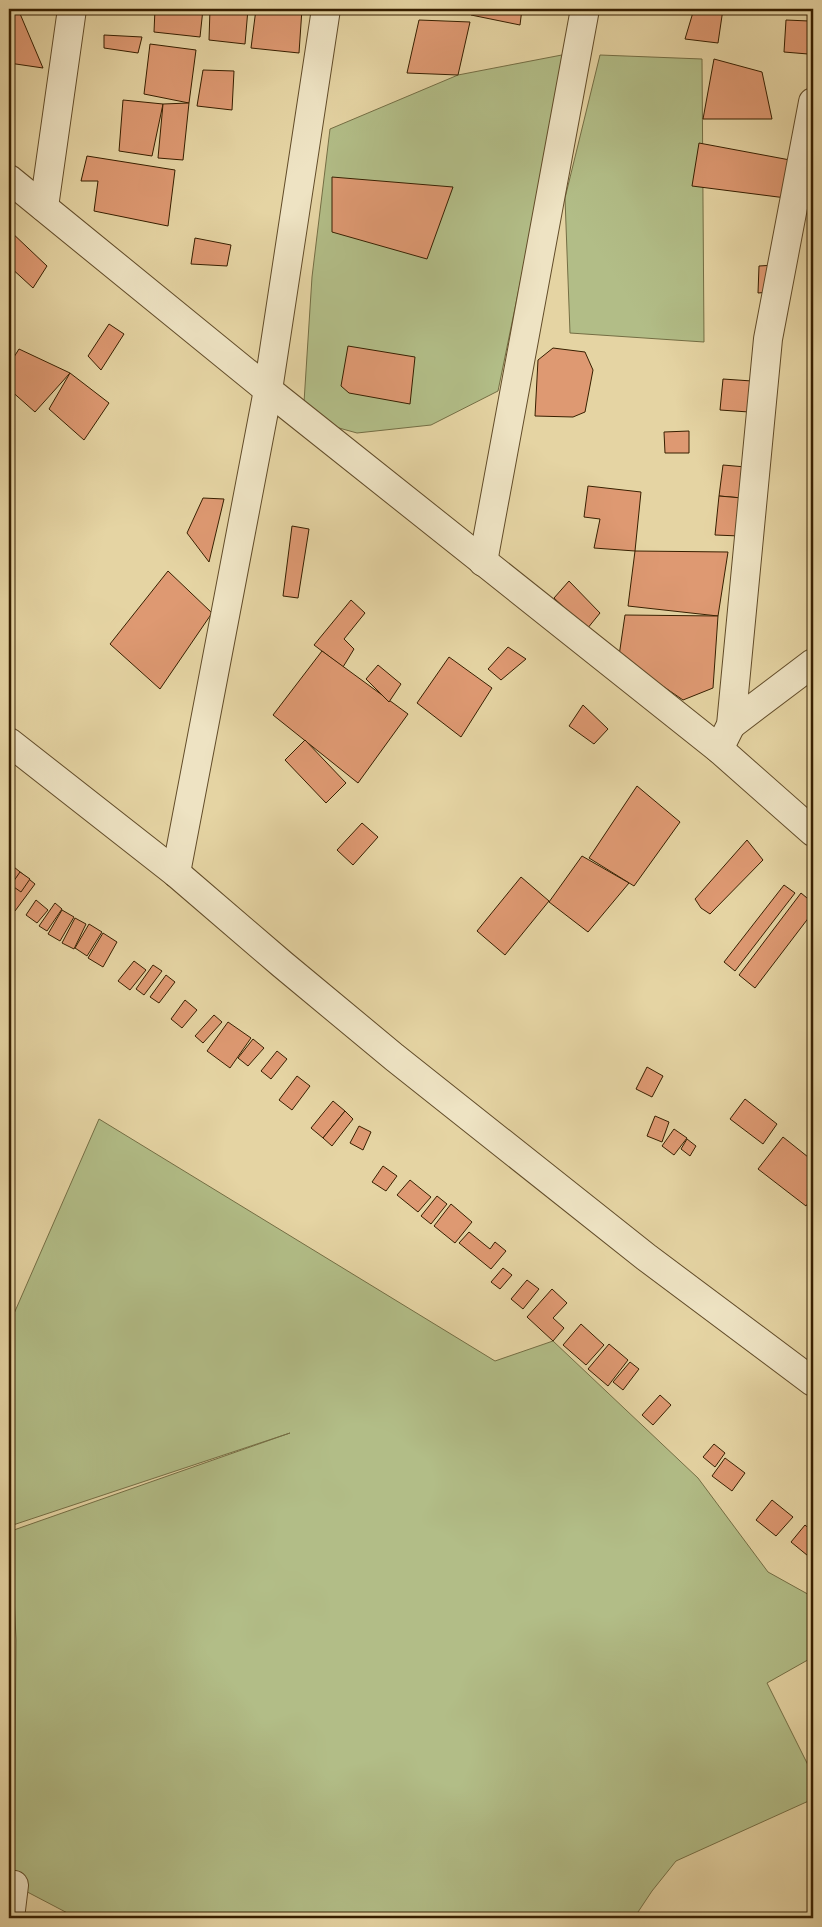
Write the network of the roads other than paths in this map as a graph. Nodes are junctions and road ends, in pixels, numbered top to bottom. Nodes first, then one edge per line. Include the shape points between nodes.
1 (72, 9) edge
2 (326, 9) edge
3 (585, 9) edge
4 (813, 102) edge
5 (9, 179) edge
6 (44, 207) junction
7 (268, 390) junction
8 (484, 562) junction
9 (813, 663) edge
10 (725, 737) junction
11 (9, 742) edge
12 (813, 832) edge
13 (176, 874) junction
14 (813, 1382) edge
15 (14, 1885) dead end
16 (10, 1918) edge

1 - 6 street
2 - 7 street
3 - 8 street
4 - 10 street via 768,339
5 - 6 street
6 - 7 street
7 - 8 street
7 - 13 street
8 - 10 street
9 - 10 street
10 - 12 street
11 - 13 street
13 - 14 street via 417,1075 646,1257
15 - 16 street

